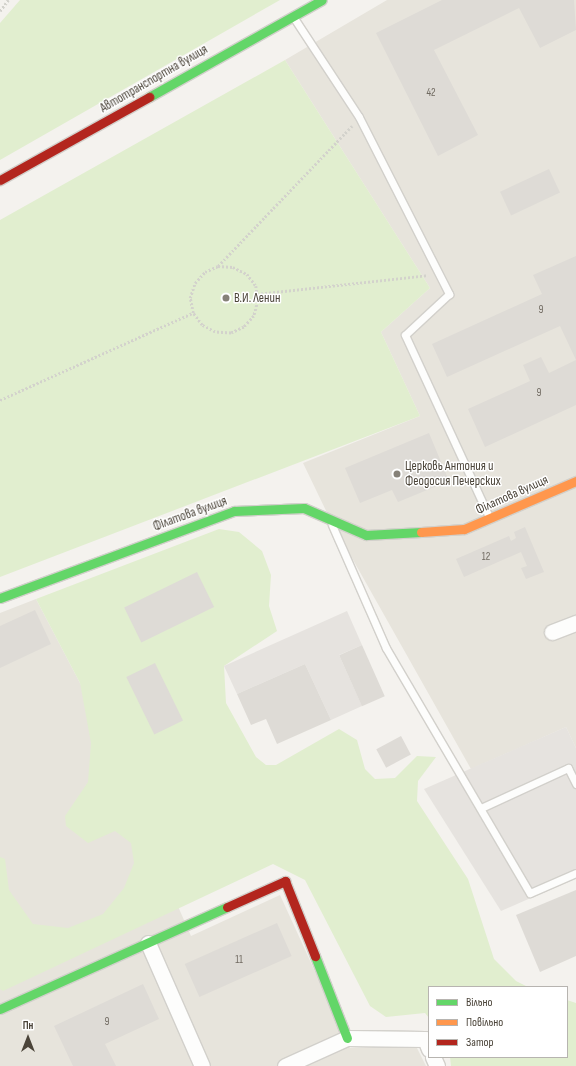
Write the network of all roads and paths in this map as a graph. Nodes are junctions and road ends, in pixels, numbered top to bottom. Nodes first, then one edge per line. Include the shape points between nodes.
1 (8, 0) edge
2 (322, 0) edge
3 (0, 11) edge
4 (293, 16) junction
5 (360, 117) junction
6 (0, 180) edge
7 (218, 266) junction
8 (439, 274) junction
9 (257, 294) junction
10 (193, 313) junction
11 (0, 400) edge
12 (576, 481) edge
13 (330, 519) junction
14 (490, 519) junction
15 (0, 598) edge
16 (576, 623) edge
17 (552, 632) dead end
18 (576, 784) edge
19 (481, 808) junction
20 (576, 873) edge
21 (148, 943) junction
22 (0, 1009) edge
23 (347, 1038) junction
24 (427, 1044) edge
25 (289, 1065) edge
26 (202, 1066) edge

1 - 3 path
2 - 4 street, Автотранспортна вулиця
4 - 5 lane
4 - 6 street, Автотранспортна вулиця
5 - 7 path
5 - 8 lane
7 - 9 path via 234,267 247,274 256,286
7 - 10 path via 204,272 194,283 190,298
8 - 9 path
8 - 14 lane via 449,294 405,335
9 - 10 path via 254,316 244,327 230,333 215,332 202,325
10 - 11 path
12 - 14 street, Філатова вулиця
13 - 14 street, Філатова вулиця via 366,535 464,529
13 - 15 street, Філатова вулиця via 304,508 234,511
13 - 19 lane via 386,648
16 - 17 street
18 - 19 lane via 568,768
19 - 20 lane via 530,893
21 - 22 street
21 - 23 street via 285,881
21 - 26 street
23 - 24 street
23 - 25 street

